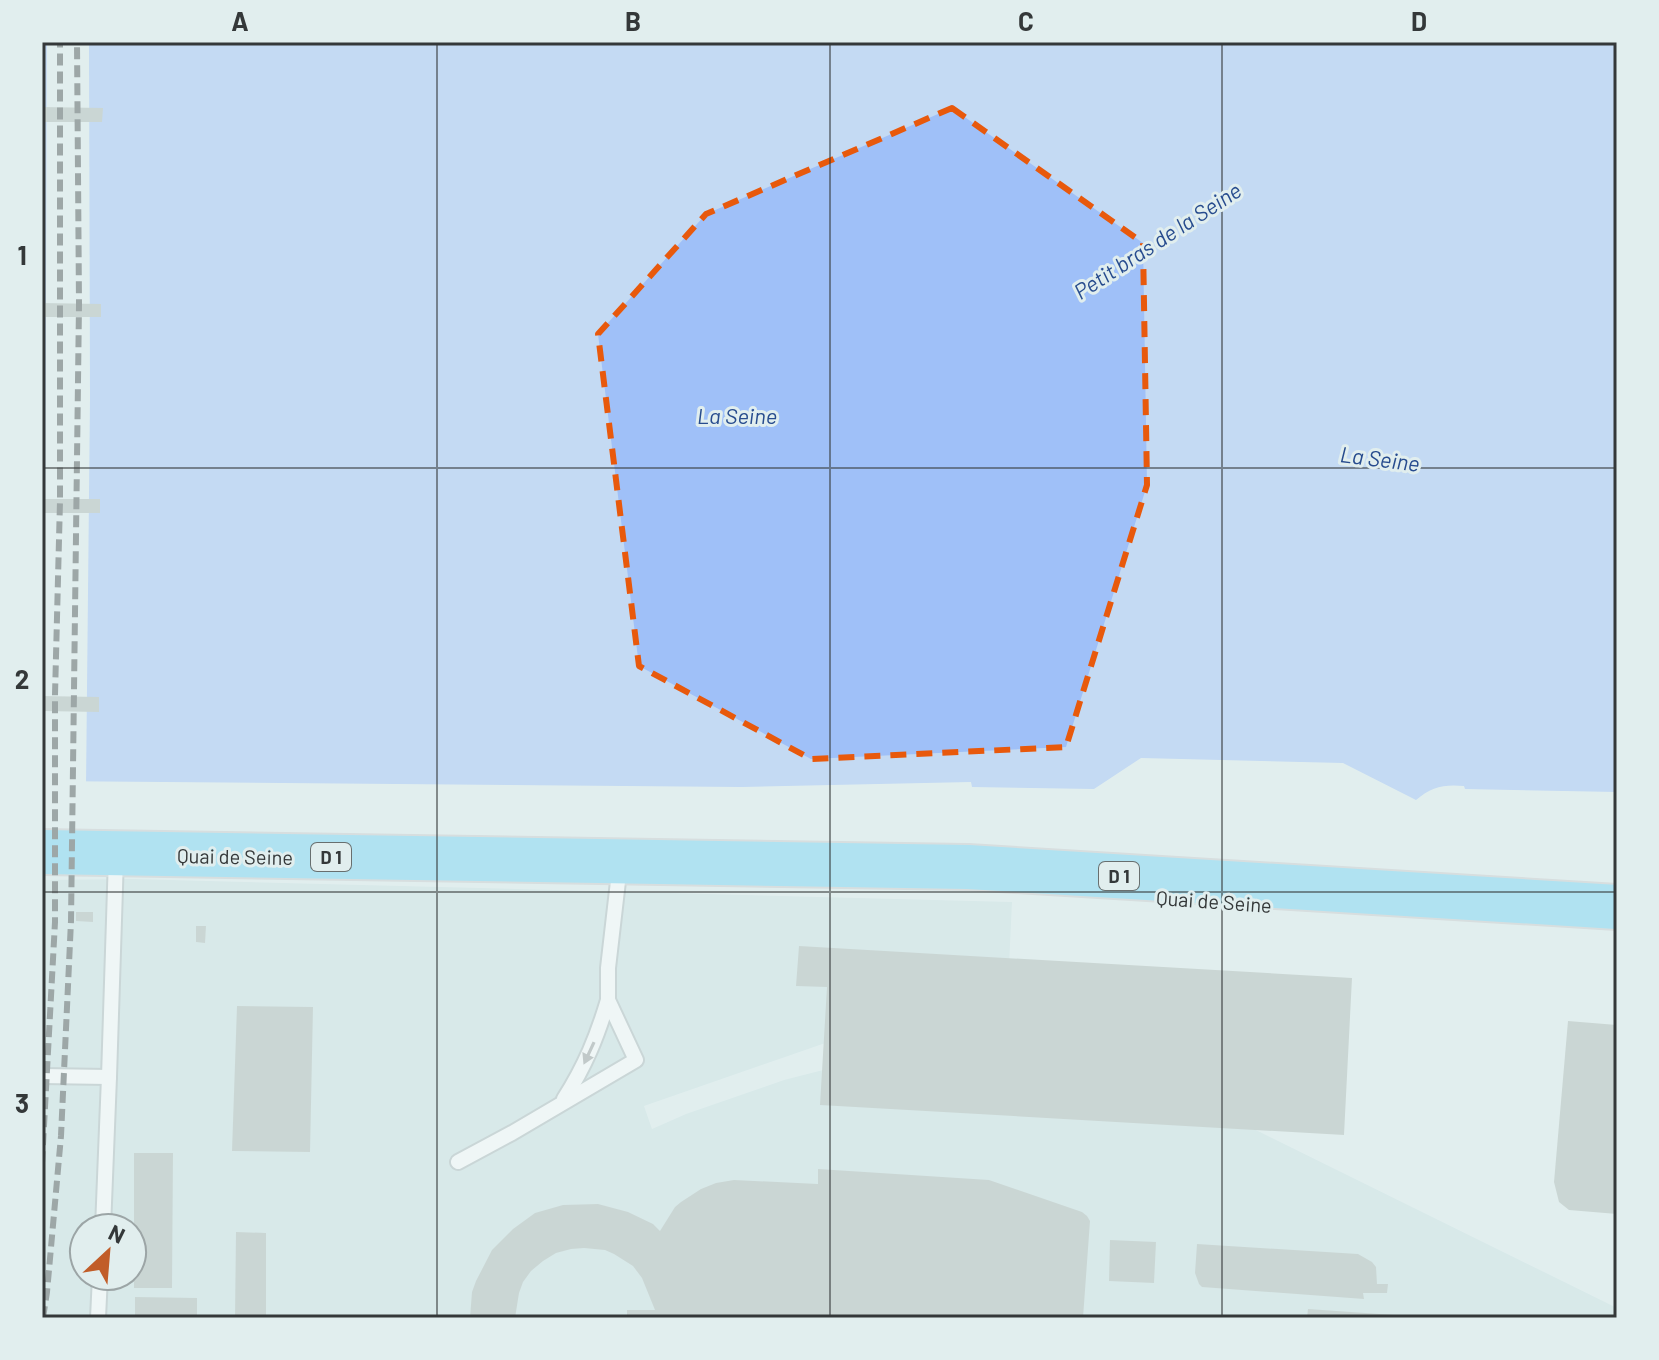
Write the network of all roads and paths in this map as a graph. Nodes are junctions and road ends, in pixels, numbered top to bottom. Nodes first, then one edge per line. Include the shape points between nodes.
1 (42, 852) edge
2 (116, 854) junction
3 (620, 862) junction
4 (1617, 907) edge
5 (1617, 927) edge
6 (608, 1000) junction
7 (42, 1076) edge
8 (109, 1077) junction
9 (561, 1102) junction
10 (458, 1162) dead end
11 (104, 1212) edge
12 (99, 1292) edge
13 (98, 1318) edge

1 - 2 main road, Quai de Seine / D 1
2 - 3 main road, Quai de Seine / D 1
2 - 8 lane
3 - 4 main road, Quai de Seine / D 1 via 968,867
3 - 5 main road, Quai de Seine / D 1
3 - 6 lane
6 -> 9 lane via 587,1060
6 - 9 lane via 636,1060
7 - 8 lane
8 - 11 lane
9 - 10 lane
12 - 13 lane

